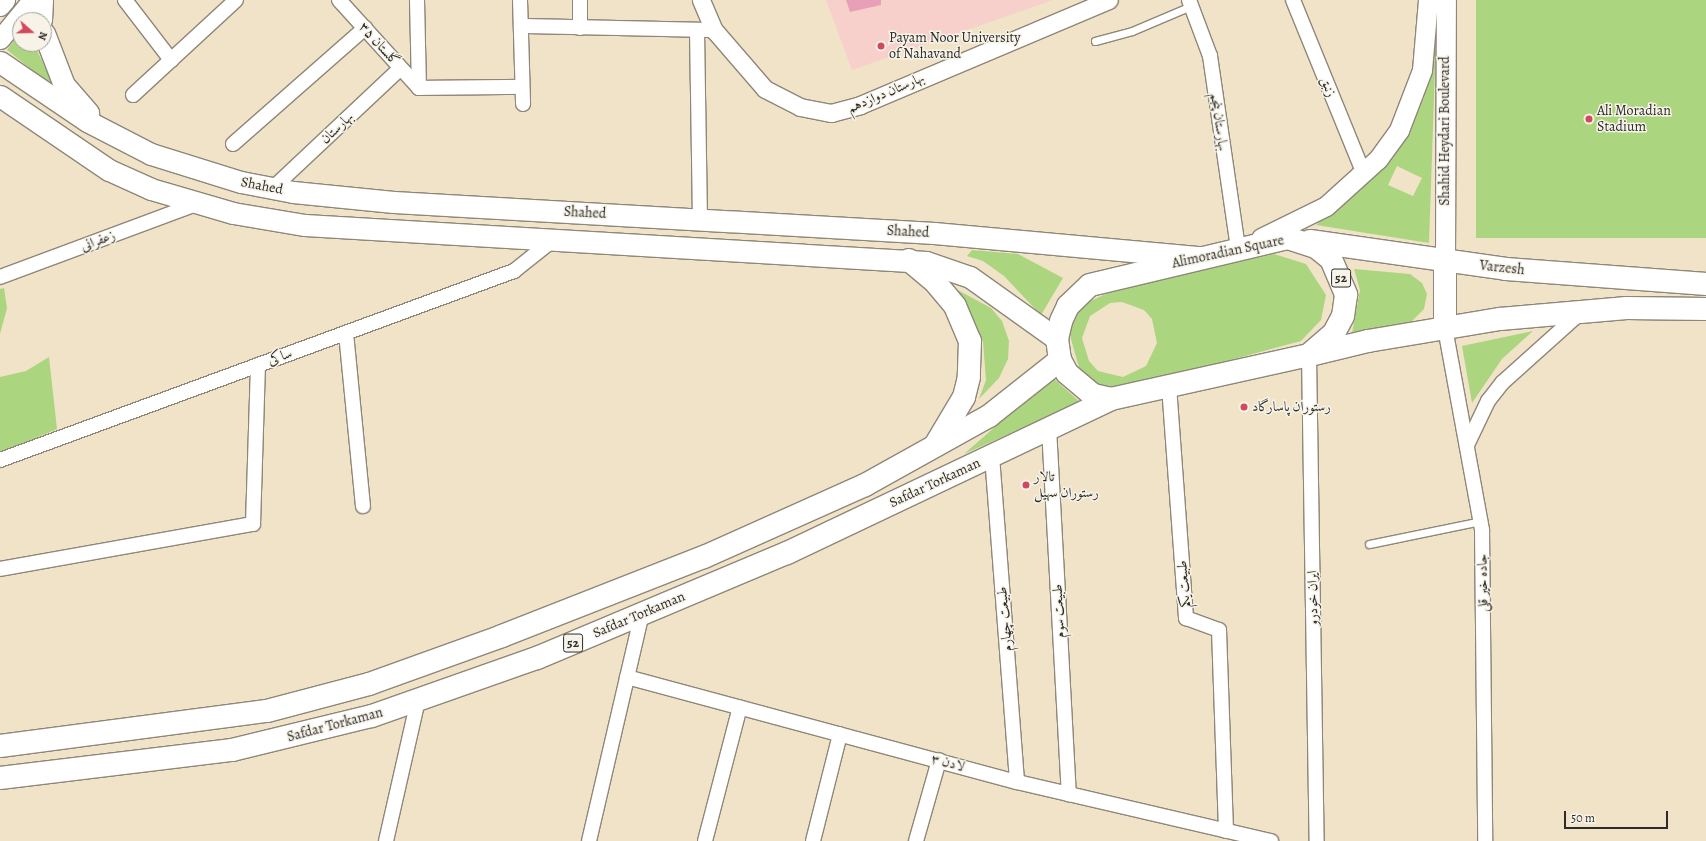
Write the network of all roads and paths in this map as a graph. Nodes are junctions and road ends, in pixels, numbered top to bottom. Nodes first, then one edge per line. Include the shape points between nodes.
1 (5, 0) edge
2 (32, 0) edge
3 (42, 0) edge
4 (124, 0) edge
5 (236, 0) edge
6 (339, 0) edge
7 (417, 0) edge
8 (520, 0) edge
9 (580, 0) edge
10 (701, 0) edge
11 (1109, 0) edge
12 (1293, 0) edge
13 (1428, 0) edge
14 (1446, 0) edge
15 (1190, 3) edge
16 (0, 6) edge
17 (41, 12) edge
18 (520, 26) junction
19 (365, 28) junction
20 (580, 28) junction
21 (697, 30) junction
22 (714, 30) junction
23 (0, 38) edge
24 (1095, 41) dead end
25 (51, 52) edge
26 (172, 60) junction
27 (0, 62) edge
28 (401, 68) junction
29 (522, 87) junction
30 (419, 88) junction
31 (133, 95) dead end
32 (0, 96) edge
33 (522, 104) dead end
34 (128, 144) junction
35 (233, 144) dead end
36 (1364, 174) junction
37 (273, 188) junction
38 (196, 204) junction
39 (700, 220) junction
40 (552, 240) junction
41 (1299, 240) junction
42 (1238, 248) junction
43 (1200, 257) junction
44 (909, 260) junction
45 (1445, 261) junction
46 (0, 277) edge
47 (1706, 284) edge
48 (1706, 309) edge
49 (1582, 311) junction
50 (1445, 328) junction
51 (346, 333) junction
52 (1057, 339) junction
53 (1309, 355) junction
54 (1060, 360) junction
55 (258, 365) junction
56 (1169, 386) junction
57 (1111, 399) junction
58 (1049, 428) junction
59 (1468, 443) junction
60 (933, 449) junction
61 (992, 456) junction
62 (0, 460) edge
63 (363, 506) dead end
64 (1481, 521) junction
65 (1369, 544) dead end
66 (0, 569) edge
67 (642, 614) junction
68 (627, 677) junction
69 (418, 700) junction
70 (740, 707) junction
71 (840, 734) junction
72 (0, 746) edge
73 (939, 760) junction
74 (0, 778) edge
75 (1017, 782) junction
76 (1069, 794) junction
77 (1226, 830) junction
78 (386, 841) edge
79 (589, 841) edge
80 (705, 841) edge
81 (813, 841) edge
82 (916, 841) edge
83 (1271, 841) edge
84 (1317, 841) edge
85 (1485, 841) edge

1 - 16 main road
2 - 23 main road
3 - 17 main road
4 - 26 street
5 - 26 street
6 - 19 street, گلستان ۳۵
7 - 30 street
8 - 18 street
9 - 20 street
10 - 22 street, بهارستان دوازدهم
11 - 22 street, بهارستان دوازدهم via 860,106 831,113 800,107 770,93
12 - 36 street, زنبق
13 - 36 main road, Shahid Heydari Boulevard via 1427,38 1412,100 1399,130
14 - 45 main road, Shahid Heydari Boulevard
15 - 24 lane via 1132,31
15 - 42 street, بهارستان پنجم via 1210,56
18 - 20 street
18 - 29 street
19 - 28 street, گلستان ۳۵
19 - 35 street
20 - 21 street
21 - 22 street
21 - 39 street
25 - 34 main road via 64,85 80,106
26 - 31 street
27 - 34 main road, Shahed via 58,103
28 - 30 street, گلستان ۳۵
28 - 37 street, بهارستان
29 - 30 street
29 - 33 street
32 - 38 main road, Shahed via 109,170
34 - 37 main road, Shahed via 200,171
36 - 42 main road, Shahid Heydari Boulevard via 1326,206
37 - 39 main road, Shahed via 394,202
38 - 40 main road, Shahed via 305,225
38 - 46 street, زعفرانی
39 - 43 main road, Shahed via 934,233
40 - 44 main road, Shahed
40 - 51 street, ساکی via 514,271
41 - 42 highway, Alimoradian Square / 52 via 1288,238
41 - 45 highway, Varzesh / 52
41 - 53 highway, Alimoradian Square / 52 via 1331,259 1346,295 1342,316 1334,333
42 - 43 highway, Alimoradian Square / 52
43 - 52 highway, Alimoradian Square / 52 via 1090,285 1068,306
44 - 52 main road, Shahed via 950,268 970,277
44 - 60 highway via 936,282 955,306 965,325 971,353 964,397
45 - 47 highway, Varzesh / 52 via 1566,275
45 - 50 highway
48 - 49 highway, 52
49 - 50 highway, 52
49 - 59 street via 1503,382 1488,401
50 - 53 highway, 52
50 - 59 street, جاده خیر قلی
51 - 55 street, ساکی
51 - 63 street
52 - 54 highway, Alimoradian Square / 52
53 - 56 highway, Alimoradian Square / 52
53 - 84 street, ایران خودرو
54 - 57 highway, Alimoradian Square / 52 via 1078,385 1093,395
54 - 60 highway, Safdar Torkaman / 52 via 989,416
55 - 62 street, ساکی
55 - 66 street via 253,524
56 - 57 highway, Alimoradian Square / 52
56 - 77 street, طبیعت یکم via 1186,618 1219,630
57 - 58 highway, Safdar Torkaman / 52
58 - 61 highway, Safdar Torkaman / 52
58 - 76 street, طبیعت سوم
59 - 64 street, جاده خیر قلی
60 - 72 highway, Safdar Torkaman / 52 via 865,485 704,557 369,684 230,718
61 - 67 highway, Safdar Torkaman / 52 via 787,553
61 - 75 street, طبیعت چهارم
64 - 65 lane
64 - 85 street, جاده خیر قلی
67 - 68 street
67 - 69 highway, Safdar Torkaman / 52 via 537,658
68 - 70 street, لادن ۳
68 - 79 street
69 - 74 highway, Safdar Torkaman / 52 via 335,727 256,745
69 - 78 street
70 - 71 street, لادن ۳
70 - 80 street
71 - 73 street, لادن ۳
71 - 81 street
73 - 75 street, لادن ۳
73 - 82 street
75 - 76 street, لادن ۳
76 - 77 street, لادن ۳
77 - 83 street, لادن ۳

